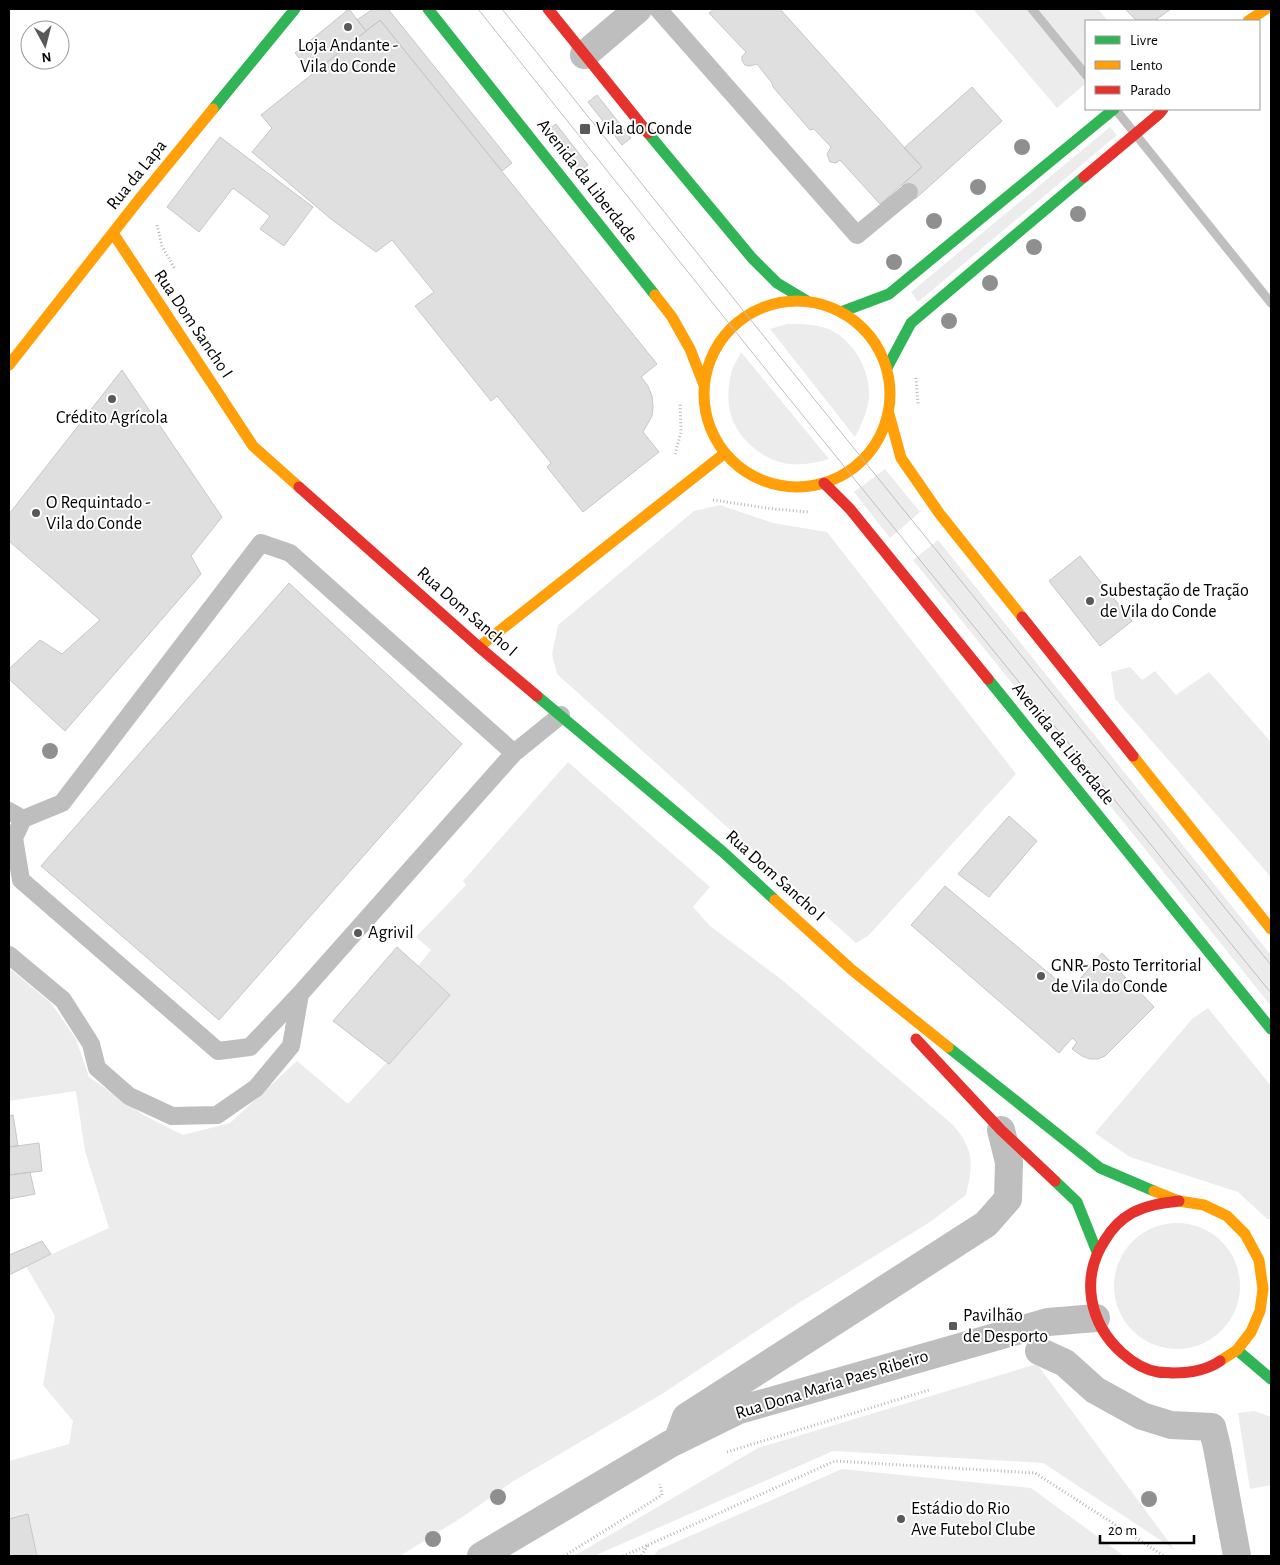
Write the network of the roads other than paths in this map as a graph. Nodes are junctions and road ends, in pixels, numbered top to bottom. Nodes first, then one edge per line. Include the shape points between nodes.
1 (295, 9) edge
2 (428, 9) edge
3 (548, 9) edge
4 (638, 9) edge
5 (658, 9) edge
6 (1266, 9) edge
7 (1250, 20) edge
8 (584, 55) junction
9 (1113, 110) edge
10 (1162, 110) edge
11 (909, 192) dead end
12 (113, 234) junction
13 (807, 301) junction
14 (841, 312) junction
15 (9, 365) edge
16 (887, 368) junction
17 (704, 385) junction
18 (888, 414) junction
19 (725, 453) junction
20 (824, 483) junction
21 (479, 647) junction
22 (560, 716) junction
23 (514, 753) junction
24 (16, 815) edge
25 (1271, 929) edge
26 (9, 955) edge
27 (852, 970) junction
28 (300, 994) junction
29 (1271, 1029) edge
30 (1000, 1130) junction
31 (1179, 1201) junction
32 (1245, 1234) junction
33 (1263, 1240) dead end
34 (1097, 1252) junction
35 (1267, 1286) edge
36 (1096, 1318) junction
37 (1236, 1350) junction
38 (1039, 1351) dead end
39 (1271, 1379) edge
40 (678, 1440) junction
41 (481, 1556) edge
42 (1237, 1556) edge

1 - 12 street, Rua da Lapa
2 - 17 street, Avenida da Liberdade via 672,317 690,349
3 - 8 street
4 - 8 street
5 - 11 lane via 857,236
6 - 7 street
8 - 13 street via 752,258 777,282
9 - 14 street via 889,294
10 - 16 street via 911,323
12 - 15 street, Rua da Lapa
12 - 21 street, Rua Dom Sancho I via 253,446
13 - 14 street
13 - 17 street via 776,304 740,321 719,344 709,363
14 - 16 street via 866,332
16 - 18 street via 891,391
17 - 19 street via 705,409 712,432
18 - 20 street via 872,450 842,476
18 - 25 street via 901,458 939,513
19 - 20 street via 745,472 770,483 796,487
19 - 21 street
20 - 29 street, Avenida da Liberdade via 850,510
21 - 22 street, Rua Dom Sancho I
22 - 23 lane
22 - 27 street, Rua Dom Sancho I via 723,852
23 - 24 lane via 290,553 261,543 62,803
23 - 28 lane
24 - 28 lane via 14,838 21,880 218,1051 250,1047
26 - 28 lane via 63,1000 91,1044 97,1068 129,1096 172,1116 217,1115 256,1088 290,1046
27 - 30 street, Rua Dom Sancho I
27 - 31 street, Rua Dom Sancho I via 1100,1168
30 - 34 street, Rua Dom Sancho I via 1077,1202
30 - 40 street via 1009,1162 1008,1199 986,1224 686,1417
31 - 32 street, Rua Dom Sancho I via 1204,1205 1227,1216
31 - 34 street, Rua Dom Sancho I via 1153,1204 1130,1214 1111,1230
32 - 33 street
32 - 35 street, Rua Dom Sancho I via 1259,1260
34 - 36 street, Rua Dom Sancho I via 1091,1273 1090,1296
35 - 37 street, Rua Dom Sancho I via 1251,1332
36 - 37 street, Rua Dom Sancho I via 1110,1342 1131,1361 1158,1372 1186,1373 1213,1366
36 - 40 street, Rua Dona Maria Paes Ribeiro via 1048,1322 739,1410
37 - 39 street
38 - 42 street via 1065,1363 1095,1390 1142,1416 1171,1424 1212,1427
40 - 41 street, Rua Dona Maria Paes Ribeiro

